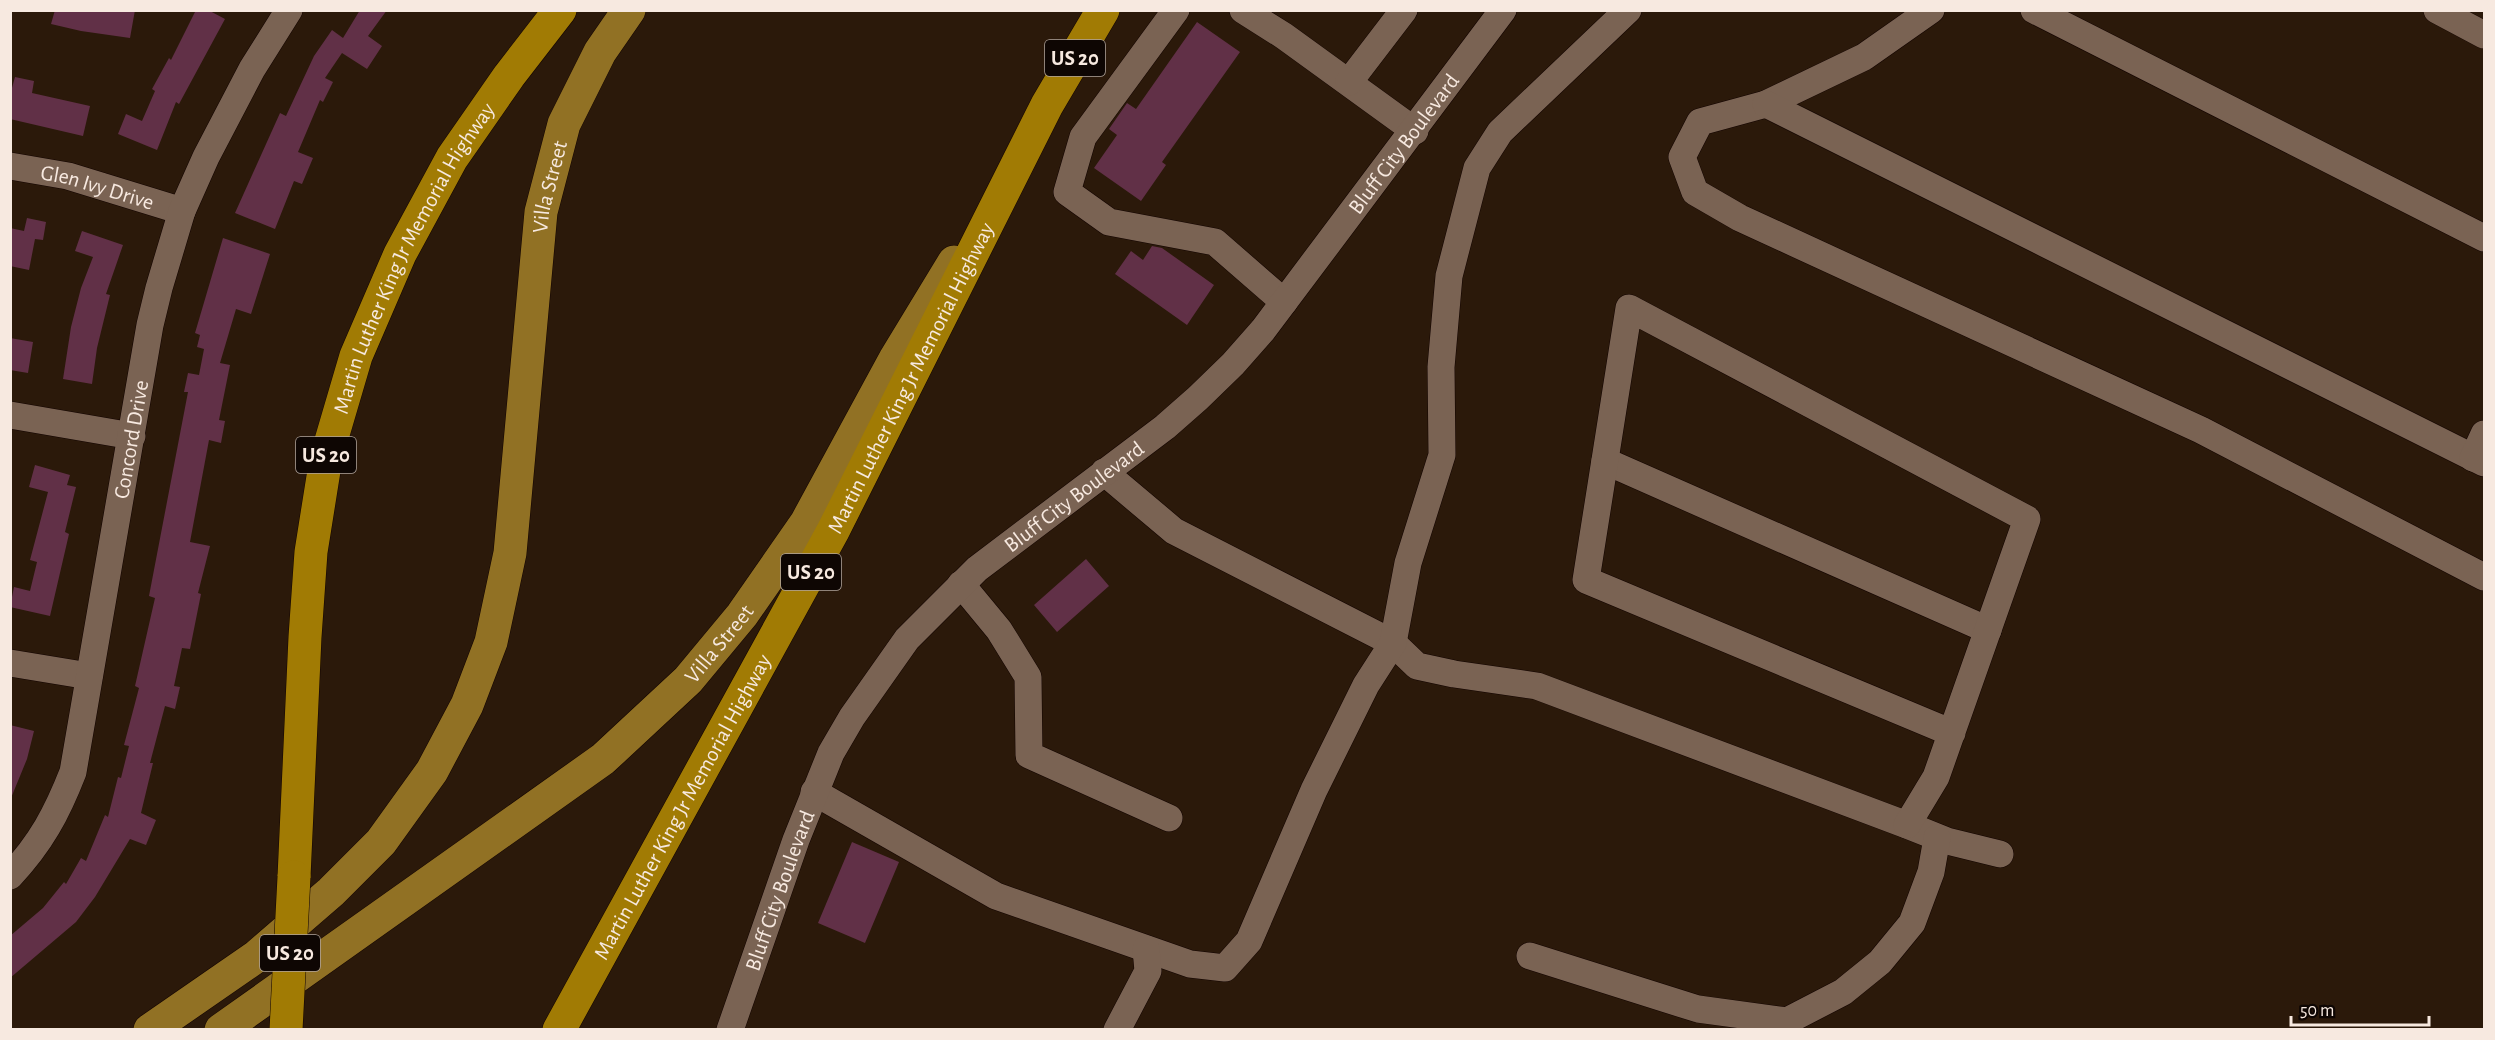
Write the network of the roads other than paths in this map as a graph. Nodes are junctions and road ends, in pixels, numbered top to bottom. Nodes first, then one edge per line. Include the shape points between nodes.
1 (289, 10) edge
2 (560, 10) edge
3 (629, 10) edge
4 (1104, 10) edge
5 (1176, 10) edge
6 (1404, 10) edge
7 (1503, 10) edge
8 (1628, 10) edge
9 (1930, 10) edge
10 (2034, 10) edge
11 (2437, 10) edge
12 (1255, 14) edge
13 (2484, 35) edge
14 (1349, 82) junction
15 (1766, 104) junction
16 (1047, 105) junction
17 (1415, 131) junction
18 (10, 166) edge
19 (182, 211) junction
20 (2484, 238) edge
21 (1284, 302) junction
22 (10, 415) edge
23 (132, 436) junction
24 (2481, 452) edge
25 (1605, 461) junction
26 (1104, 472) junction
27 (2484, 577) edge
28 (961, 584) junction
29 (1988, 630) junction
30 (1393, 643) junction
31 (10, 663) edge
32 (89, 676) junction
33 (1952, 733) junction
34 (814, 792) junction
35 (1169, 818) dead end
36 (1907, 825) junction
37 (1937, 838) junction
38 (2000, 854) dead end
39 (10, 876) edge
40 (1146, 949) junction
41 (1530, 956) dead end
42 (150, 1029) edge
43 (220, 1029) edge
44 (286, 1029) edge
45 (559, 1029) edge
46 (730, 1029) edge
47 (1117, 1029) edge

1 - 19 street, Concord Drive via 228,112
2 - 44 highway, Martin Luther King Jr Memorial Highway / US 20, bridge via 452,158 400,254 356,356 326,458 311,552 305,637
3 - 42 main road, Villa Street via 600,52 564,124 541,212 510,553 491,642 467,705 432,771 381,842 257,956
4 - 16 highway, Martin Luther King Jr Memorial Highway / US 20
5 - 21 street via 1083,137 1067,192 1109,222 1215,242
6 - 14 street
7 - 17 street, Bluff City Boulevard
8 - 30 street via 1500,132 1477,168 1449,276 1441,367 1442,455 1408,563
9 - 15 street via 1864,57
10 - 20 street
11 - 13 street
12 - 14 street
14 - 17 street
15 - 24 street
15 - 27 street via 1700,122 1682,157 1695,192 1740,218 2200,430
16 - 43 main road, Villa Street via 895,359 806,523 742,615 688,680 603,759
16 - 45 highway, Martin Luther King Jr Memorial Highway / US 20 via 833,531
17 - 21 street, Bluff City Boulevard
18 - 19 street, Glen Ivy Drive via 68,176
19 - 23 street, Concord Drive via 150,325
21 - 26 street, Bluff City Boulevard via 1233,364 1198,398
22 - 23 street
23 - 32 street, Concord Drive
25 - 29 street
25 - 29 street via 1629,308 2027,519
25 - 33 street via 1586,580
26 - 28 street, Bluff City Boulevard
26 - 30 street via 1174,531
28 - 34 street, Bluff City Boulevard via 907,639 881,674 831,753
28 - 35 street via 999,630 1028,677 1029,755
29 - 33 street
30 - 36 street via 1417,666 1537,686
30 - 40 street via 1366,685 1320,780 1249,941 1225,968 1190,964
31 - 32 street
32 - 39 street, Concord Drive via 73,772 62,800 31,854
33 - 36 street via 1936,777
34 - 40 street via 996,896
34 - 46 street, Bluff City Boulevard
36 - 37 street
37 - 38 street
37 - 41 street via 1931,872 1912,923 1880,962 1843,992 1787,1021 1698,1009
40 - 47 street via 1148,971

